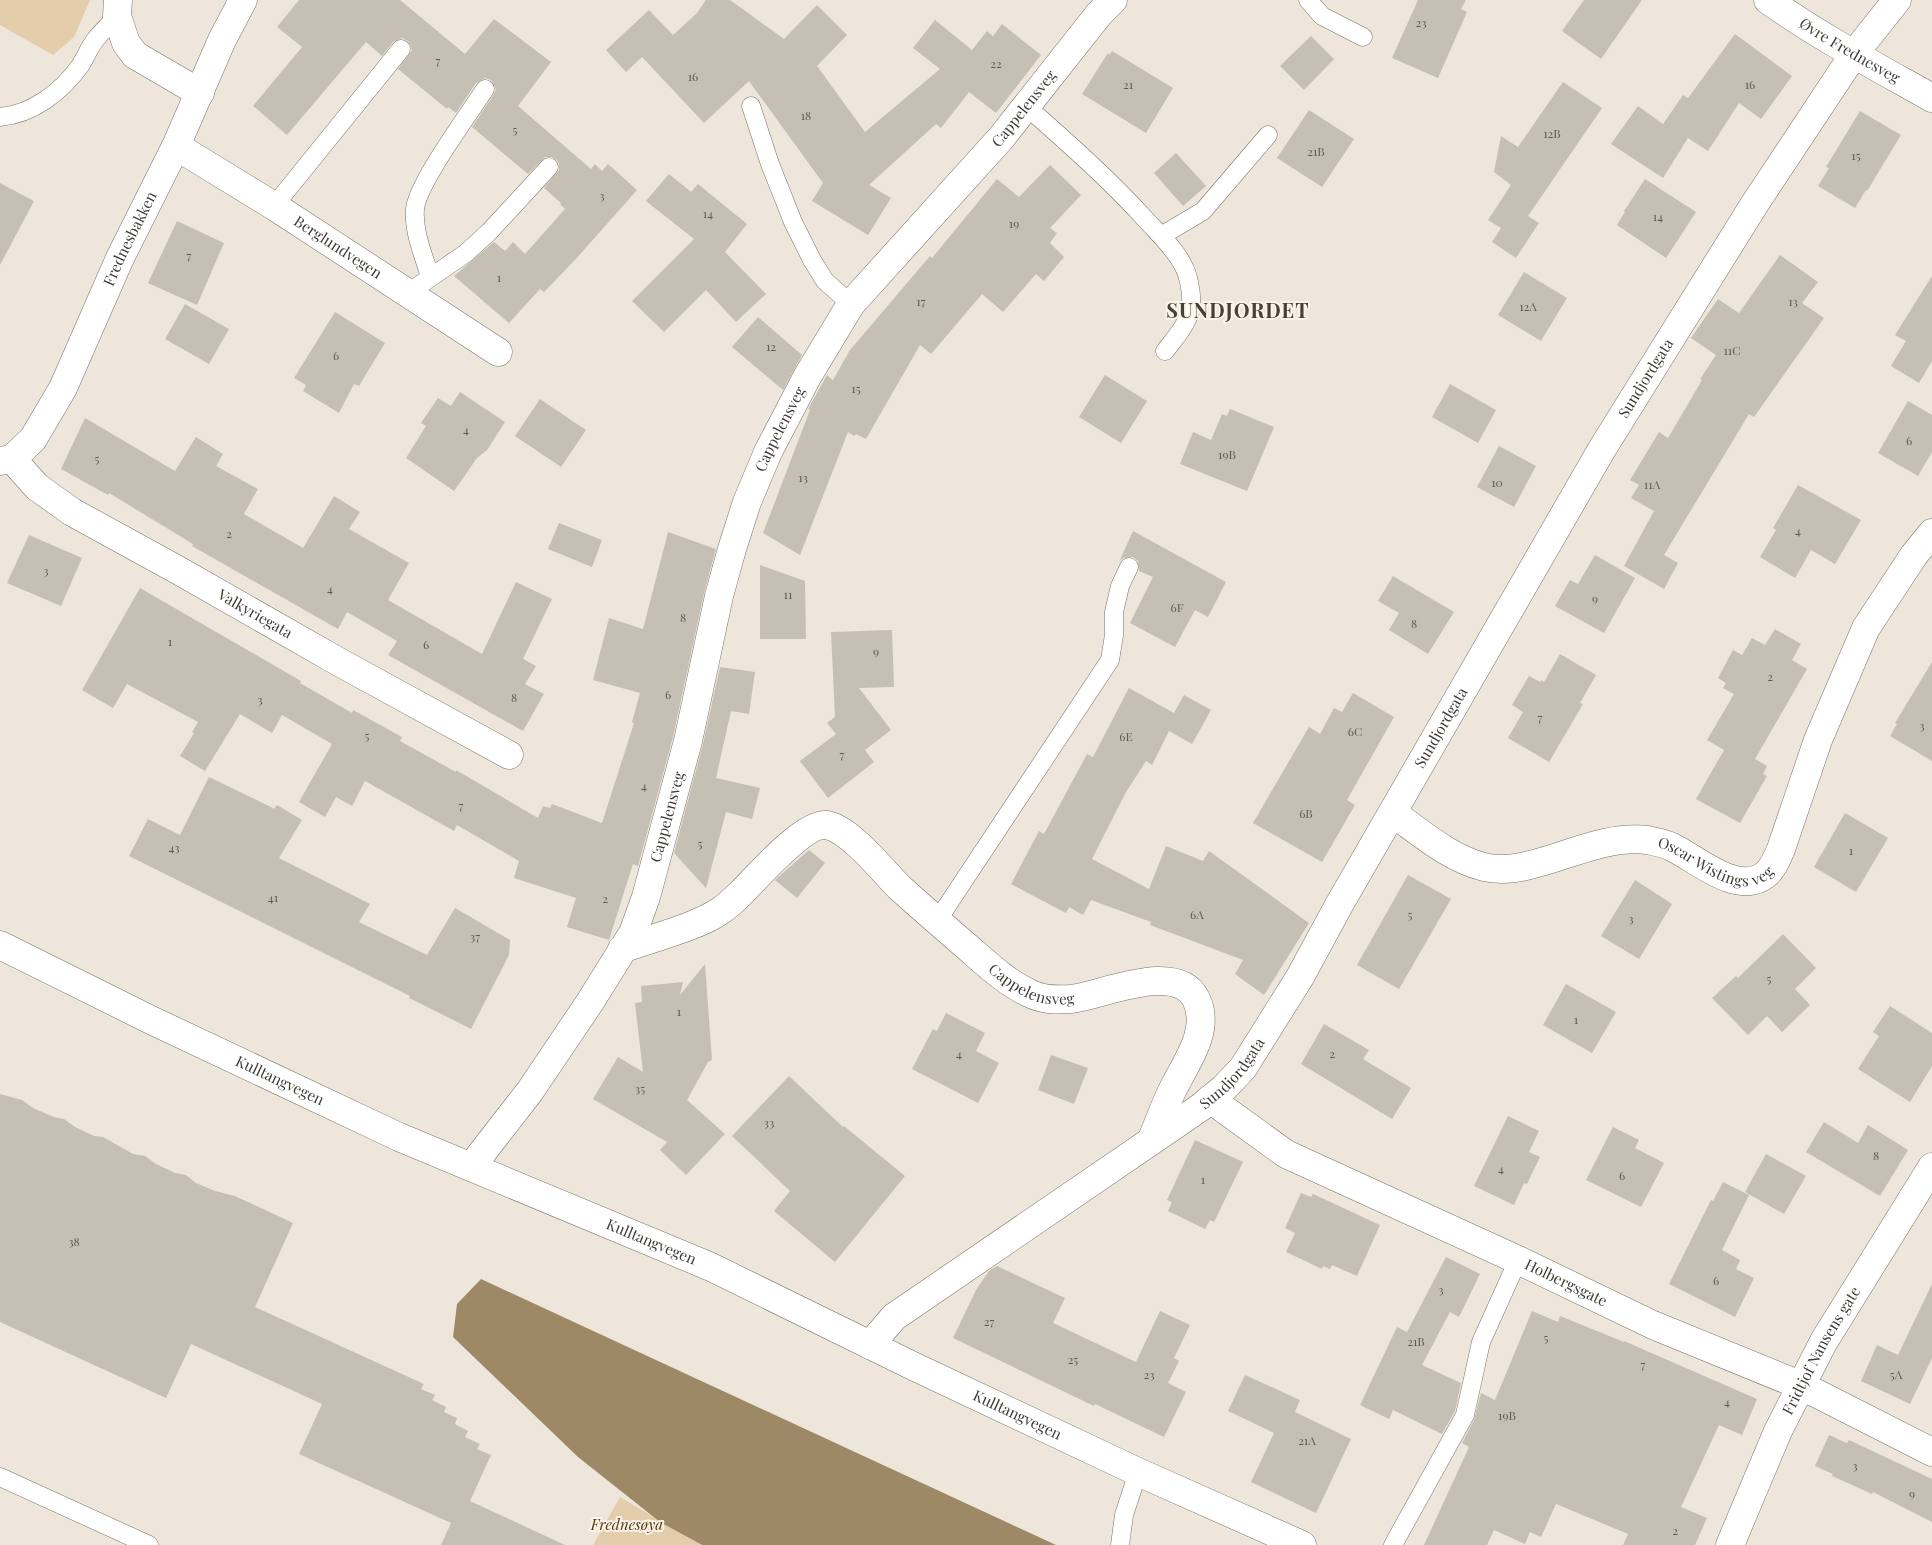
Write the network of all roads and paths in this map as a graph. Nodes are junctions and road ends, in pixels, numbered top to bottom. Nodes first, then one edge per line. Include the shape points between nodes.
1 (243, 0) edge
2 (1112, 0) edge
3 (1308, 0) edge
4 (1768, 0) edge
5 (1897, 0) edge
6 (118, 8) edge
7 (1363, 37) dead end
8 (401, 49) dead end
9 (1854, 54) junction
10 (485, 89) dead end
11 (200, 93) junction
12 (1932, 98) edge
13 (751, 106) dead end
14 (1026, 106) junction
15 (0, 117) edge
16 (1268, 135) dead end
17 (176, 146) junction
18 (549, 167) dead end
19 (274, 206) junction
20 (1161, 236) junction
21 (430, 277) junction
22 (408, 293) junction
23 (851, 304) junction
24 (1165, 351) dead end
25 (498, 352) dead end
26 (6, 460) edge
27 (1932, 533) edge
28 (1130, 566) dead end
29 (510, 755) dead end
30 (1392, 813) junction
31 (937, 921) junction
32 (0, 945) edge
33 (622, 949) junction
34 (1210, 1100) junction
35 (1152, 1139) junction
36 (471, 1167) junction
37 (1932, 1167) edge
38 (1518, 1260) junction
39 (870, 1345) junction
40 (1802, 1386) junction
41 (1932, 1452) edge
42 (1138, 1472) junction
43 (0, 1478) edge
44 (149, 1545) edge
45 (1120, 1545) edge
46 (1302, 1545) edge
47 (1393, 1545) edge
48 (1730, 1545) edge

1 - 11 street, Frednesbakken
2 - 14 street, Cappelensveg
3 - 7 lane via 1322,16
4 - 9 street, Øvre Frednesveg
5 - 9 street, Sundjordgata
6 - 11 street via 126,43 135,55
6 - 15 lane via 65,84 23,112
8 - 19 lane
9 - 12 street, Øvre Frednesveg
9 - 30 street, Sundjordgata via 1754,205 1602,449
10 - 21 lane via 426,181 415,208 415,228
11 - 17 street, Frednesbakken
13 - 23 lane via 770,164 812,260 825,281
14 - 20 lane via 1122,194
14 - 23 street, Cappelensveg
16 - 20 lane via 1203,211
17 - 19 street, Berglundvegen
17 - 26 street, Frednesbakken via 120,258 63,388 33,439
18 - 21 lane via 489,232 466,253
19 - 22 street, Berglundvegen
20 - 24 lane via 1183,264 1191,306 1180,331
21 - 22 lane
22 - 25 street, Berglundvegen
23 - 33 street, Cappelensveg via 798,394 747,502 719,596 688,741 646,897 633,933
26 - 29 street, Valkyriegata via 72,512
27 - 30 street, Oscar Wistings veg via 1914,554 1866,628 1818,740 1781,849 1773,866 1756,880 1731,880 1671,847 1642,840 1591,845 1532,864 1500,870 1452,855
28 - 31 lane via 1120,586 1114,612 1110,660
30 - 34 street, Sundjordgata via 1261,1040 1242,1068
31 - 33 street, Cappelensveg via 859,846 826,825 809,829 719,912
31 - 35 street, Cappelensveg via 1008,980 1030,994 1050,1000 1072,999 1153,981 1184,986 1196,998 1201,1014 1200,1031
32 - 36 street, Kulltangvegen via 372,1125
33 - 36 street, Cappelensveg via 530,1090
34 - 35 street, Sundjordgata
34 - 38 street, Holbergsgate via 1286,1154
35 - 39 street, Sundjordgata via 894,1317
36 - 39 street, Kulltangvegen via 711,1267
37 - 40 street, Fridtjof Nansens gate via 1824,1341
38 - 40 street, Holbergsgate via 1653,1325
38 - 47 lane via 1481,1342 1465,1415
39 - 42 street, Kulltangvegen
40 - 41 street, Holbergsgate
40 - 48 street, Fridtjof Nansens gate via 1778,1431
42 - 45 lane via 1124,1515
42 - 46 street, Kulltangvegen
43 - 44 lane

